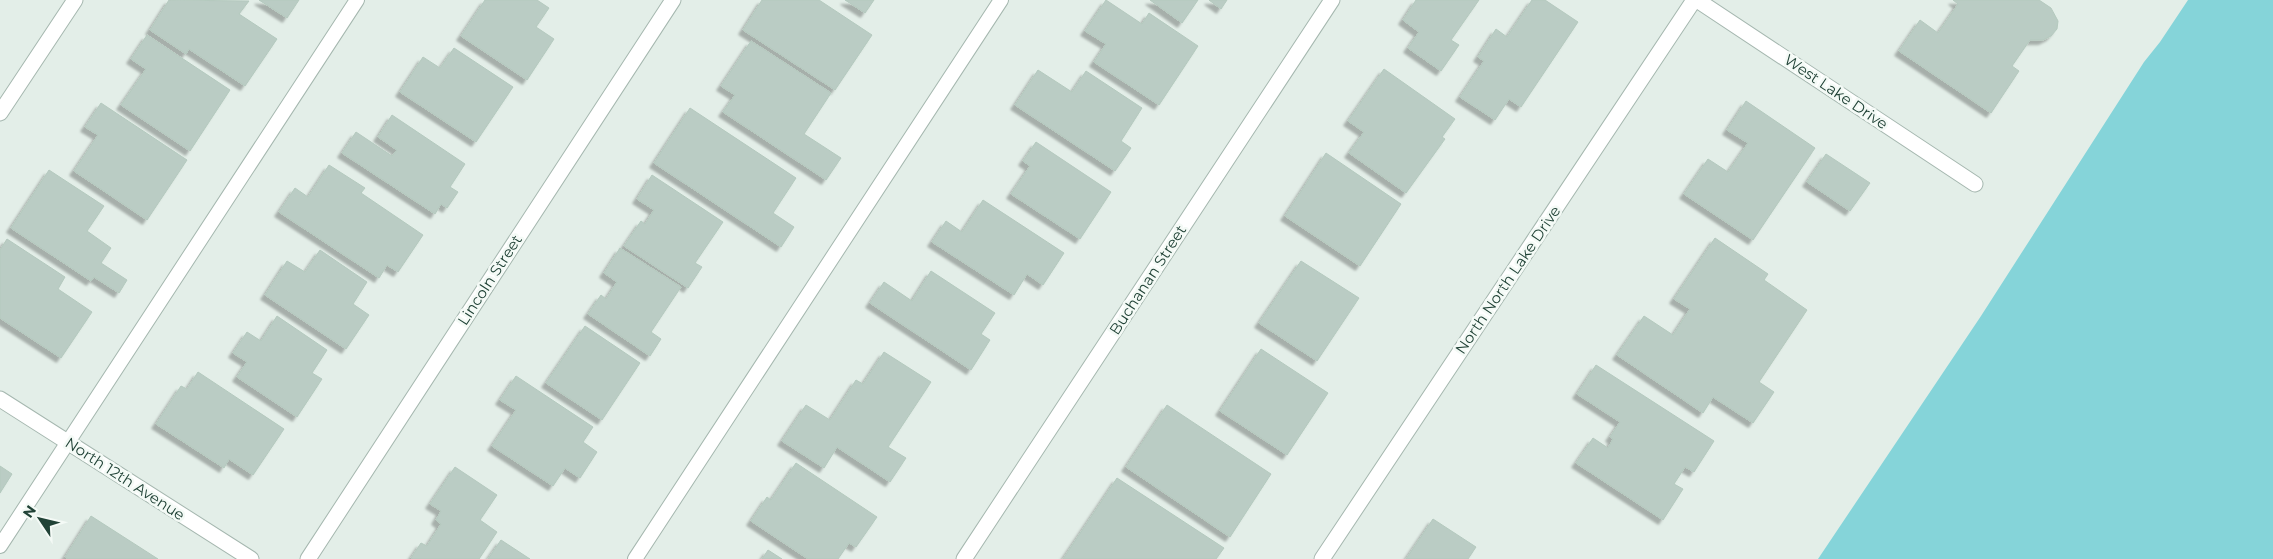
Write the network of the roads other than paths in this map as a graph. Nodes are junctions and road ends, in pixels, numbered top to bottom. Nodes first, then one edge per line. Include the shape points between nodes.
1 (75, 0) edge
2 (357, 0) edge
3 (673, 0) edge
4 (1001, 0) edge
5 (1332, 0) edge
6 (1696, 0) edge
7 (0, 113) edge
8 (1975, 184) dead end
9 (0, 399) edge
10 (68, 442) junction
11 (0, 546) edge
12 (251, 559) edge
13 (308, 559) edge
14 (635, 559) edge
15 (964, 559) edge
16 (1322, 559) edge

1 - 7 street
2 - 10 lane
3 - 13 street, Lincoln Street
4 - 14 lane
5 - 15 street, Buchanan Street
6 - 8 street, West Lake Drive
6 - 16 street, North North Lake Drive
9 - 10 street, North 12th Avenue
10 - 11 lane
10 - 12 street, North 12th Avenue

